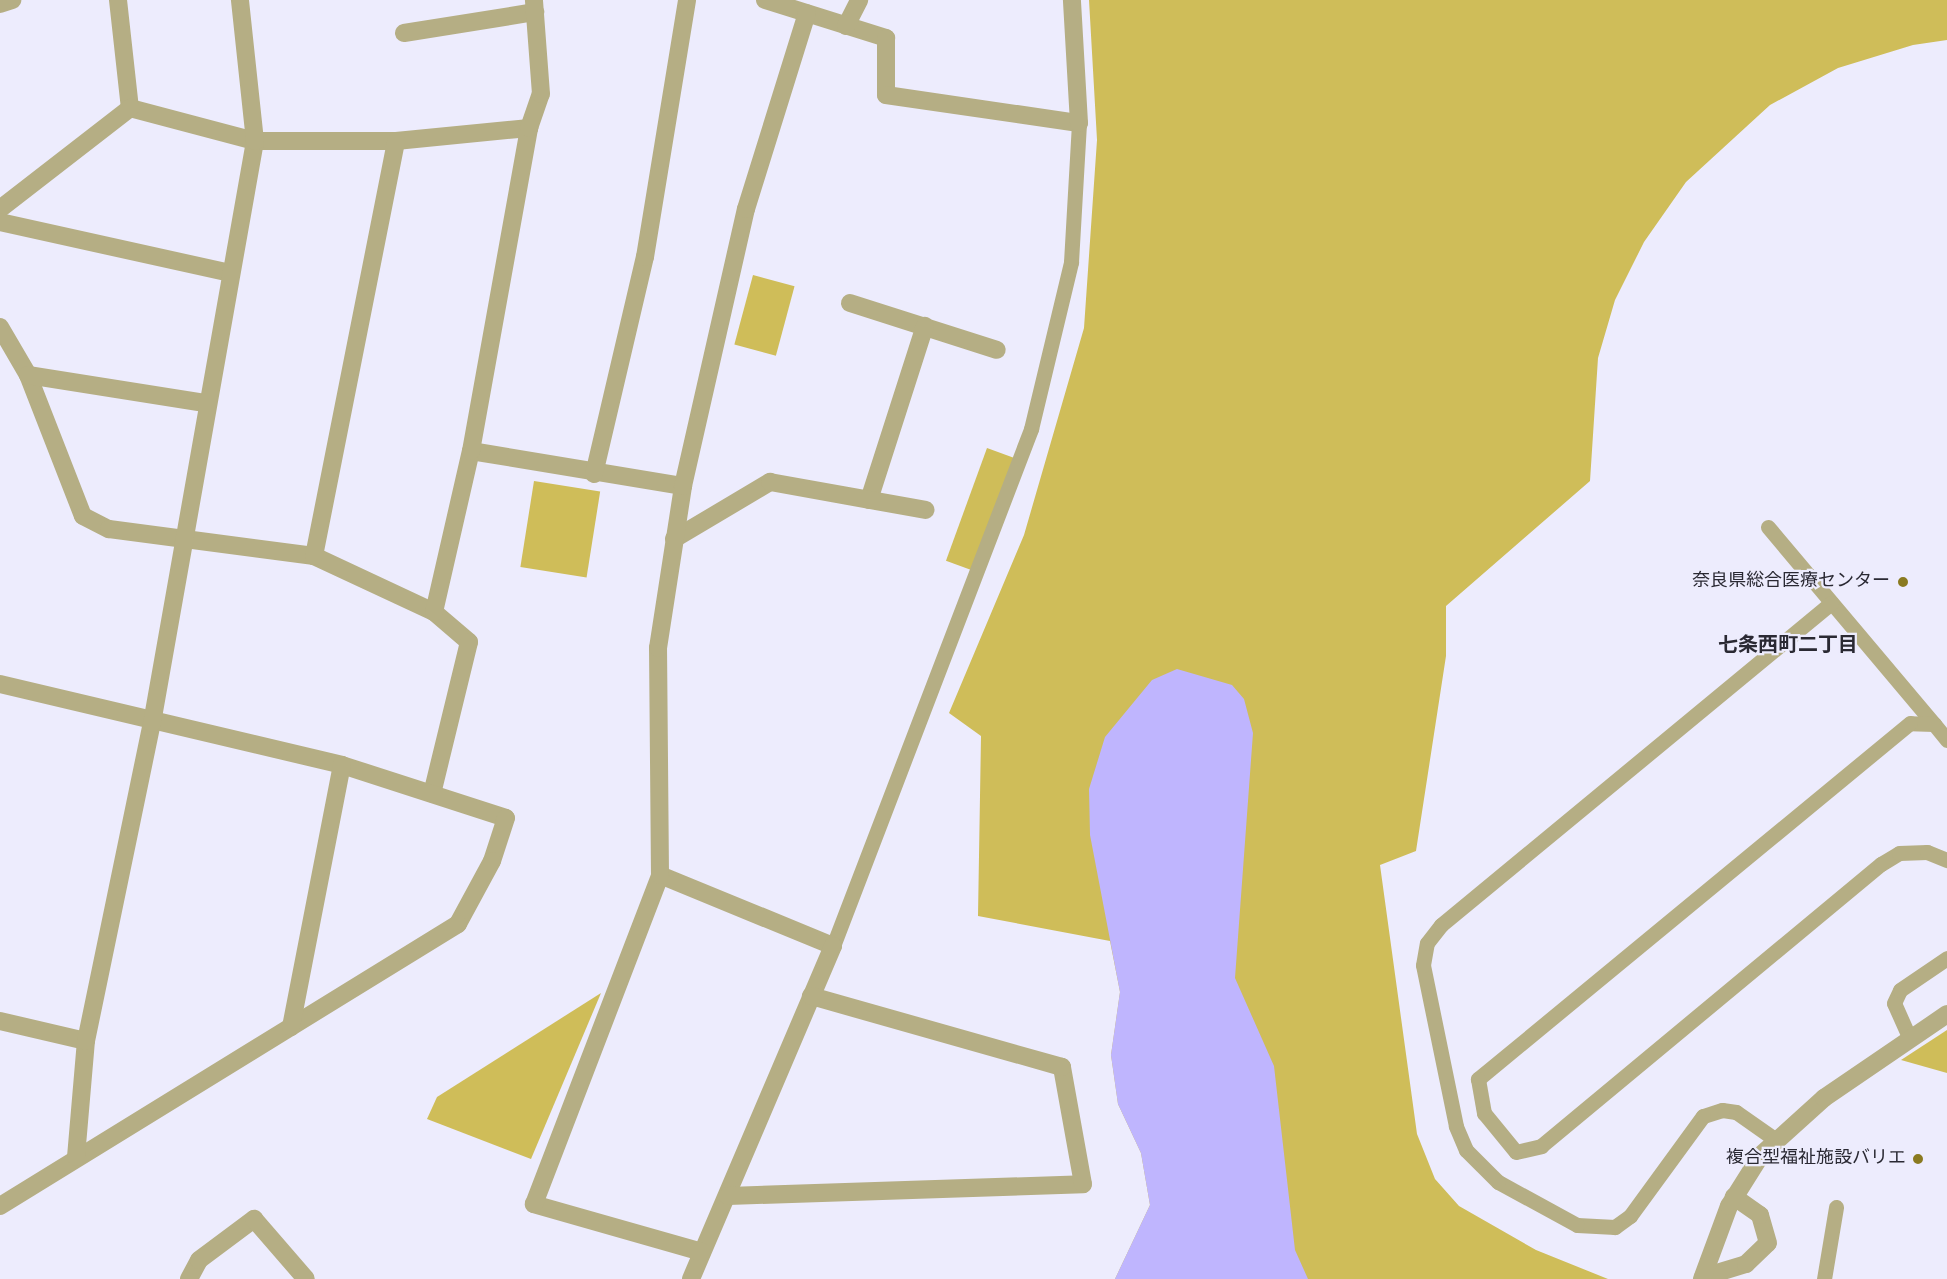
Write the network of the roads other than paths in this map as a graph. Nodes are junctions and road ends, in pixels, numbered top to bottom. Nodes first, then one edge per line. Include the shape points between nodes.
1 (12, 0) edge
2 (118, 0) edge
3 (240, 0) edge
4 (687, 0) edge
5 (765, 0) edge
6 (859, 0) edge
7 (1072, 0) edge
8 (0, 3) edge
9 (535, 6) edge
10 (807, 13) junction
11 (846, 26) junction
12 (404, 33) dead end
13 (130, 108) junction
14 (1079, 123) junction
15 (530, 128) junction
16 (255, 141) junction
17 (396, 141) junction
18 (0, 209) edge
19 (0, 222) edge
20 (230, 273) junction
21 (850, 303) dead end
22 (925, 326) junction
23 (0, 327) edge
24 (997, 350) dead end
25 (28, 375) junction
26 (205, 403) junction
27 (471, 451) junction
28 (594, 474) junction
29 (683, 486) junction
30 (869, 500) junction
31 (926, 510) dead end
32 (1768, 527) dead end
33 (184, 537) junction
34 (674, 539) junction
35 (314, 556) junction
36 (1831, 603) junction
37 (434, 612) junction
38 (0, 684) edge
39 (152, 723) junction
40 (1934, 724) junction
41 (1947, 741) edge
42 (342, 765) junction
43 (432, 794) junction
44 (1947, 860) edge
45 (660, 875) junction
46 (833, 946) junction
47 (1947, 958) edge
48 (811, 996) junction
49 (1947, 1014) edge
50 (0, 1021) edge
51 (291, 1027) junction
52 (1910, 1039) junction
53 (86, 1041) junction
54 (1776, 1140) junction
55 (76, 1157) junction
56 (728, 1196) junction
57 (1734, 1197) junction
58 (0, 1206) edge
59 (1836, 1208) dead end
60 (702, 1252) junction
61 (1702, 1278) edge
62 (189, 1279) edge
63 (306, 1279) edge
64 (691, 1279) edge
65 (1824, 1279) edge

1 - 8 street
2 - 13 street
3 - 16 street
4 - 28 street via 645,257
5 - 10 street
6 - 11 street
7 - 14 street
9 - 12 street
9 - 15 street via 541,94
10 - 11 street
10 - 29 street via 746,209
11 - 14 street via 886,38 886,95
13 - 16 street
13 - 18 street
14 - 46 lane via 1071,262 1031,429
15 - 17 street
15 - 27 street
16 - 17 street
16 - 20 street
17 - 35 street
19 - 20 street
20 - 26 street
21 - 22 street
22 - 24 street
22 - 30 street
23 - 25 street
25 - 26 street
25 - 33 street via 83,516 109,529
26 - 33 street
27 - 28 street
27 - 37 street
28 - 29 street
29 - 34 street
30 - 31 street
30 - 34 street via 770,482
32 - 36 lane
33 - 35 street
33 - 39 street
34 - 45 street via 658,648
35 - 37 street
36 - 40 lane
36 - 54 lane via 1441,925 1427,943 1423,965 1456,1126 1466,1150 1498,1182 1577,1225 1615,1227 1630,1216 1703,1116 1736,1112
37 - 43 street via 469,642
38 - 39 street
39 - 42 street
39 - 53 street
40 - 41 lane
40 - 44 lane via 1910,723 1478,1079 1484,1113 1516,1152 1541,1146 1881,864 1899,853 1928,852
42 - 43 street
42 - 51 street
43 - 51 street via 506,818 492,861 458,924
45 - 46 street
45 - 60 street via 534,1204
46 - 48 street
47 - 52 lane via 1900,990 1894,1003
48 - 56 street
48 - 56 street via 1062,1067 1083,1184
49 - 52 street
50 - 53 street
51 - 55 street
52 - 54 street via 1824,1098
53 - 55 street
54 - 57 street
55 - 58 street
56 - 60 street
57 - 61 street
57 - 61 street via 1760,1215 1768,1243 1746,1264
59 - 65 lane
60 - 64 street
62 - 63 street via 199,1260 254,1219

